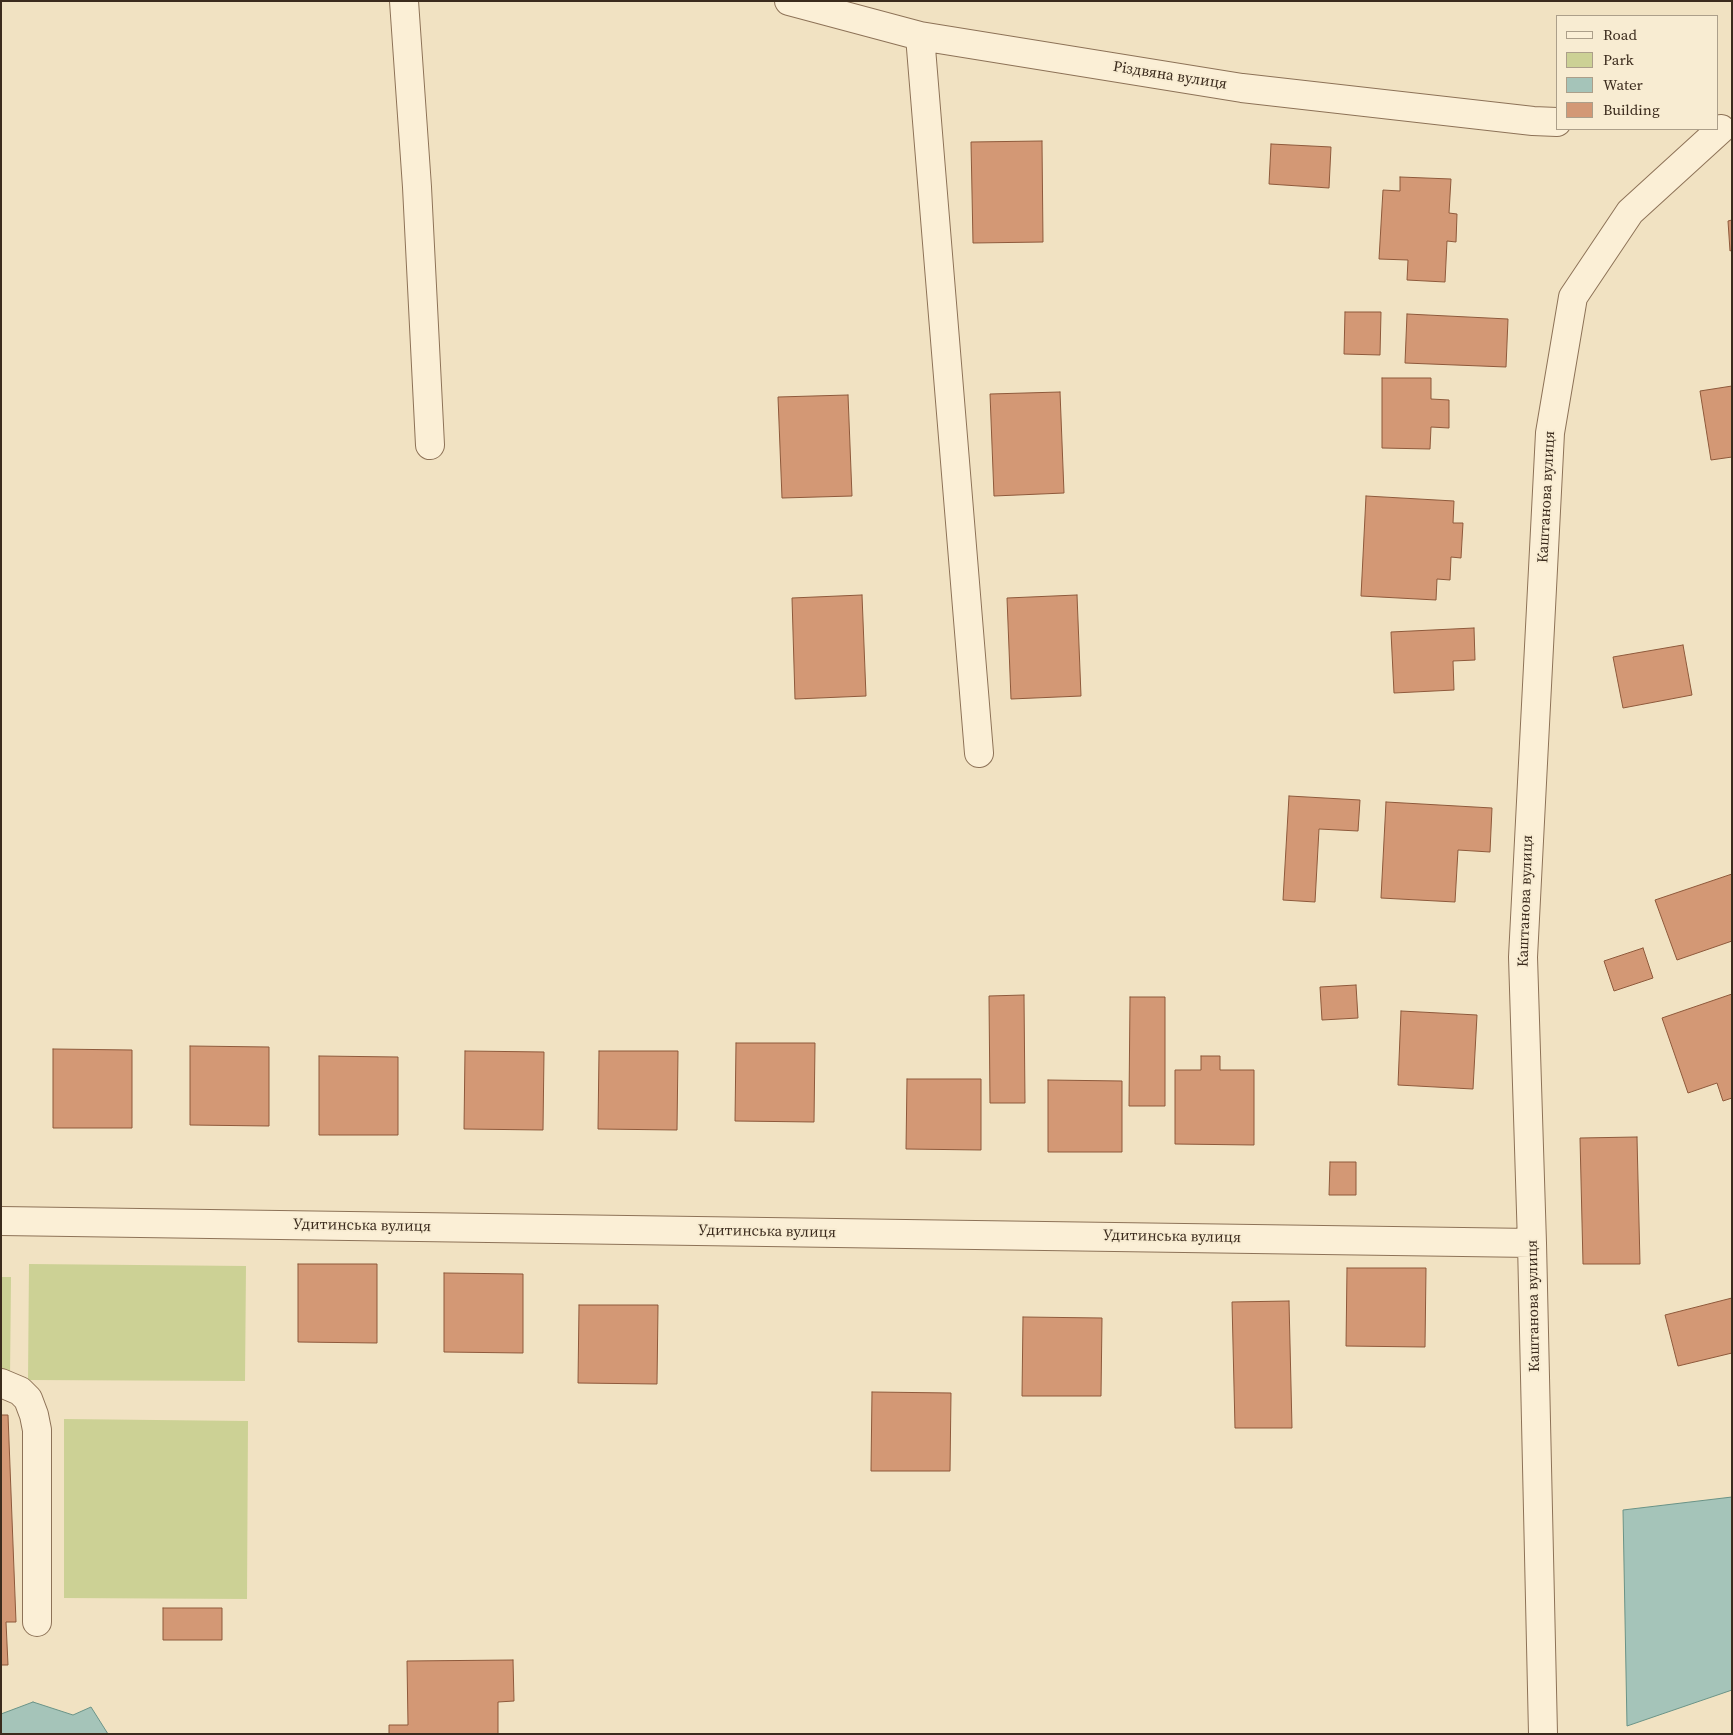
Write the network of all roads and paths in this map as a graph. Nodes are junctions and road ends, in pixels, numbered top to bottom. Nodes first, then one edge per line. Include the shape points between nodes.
1 (404, 1) edge
2 (789, 1) edge
3 (920, 36) junction
4 (1556, 122) edge
5 (1723, 127) edge
6 (430, 445) dead end
7 (979, 753) dead end
8 (1, 1221) edge
9 (1532, 1242) junction
10 (1, 1383) edge
11 (38, 1622) dead end
12 (1543, 1734) edge

1 - 6 street
2 - 3 street, Різдвяна вулиця
3 - 4 street, Різдвяна вулиця via 1242,88
3 - 7 street
5 - 9 street, Каштанова вулиця via 1630,212 1573,297 1549,443 1523,957
8 - 9 street, Удитинська вулиця
9 - 12 street, Каштанова вулиця
10 - 11 street via 20,1390 28,1399 37,1430

